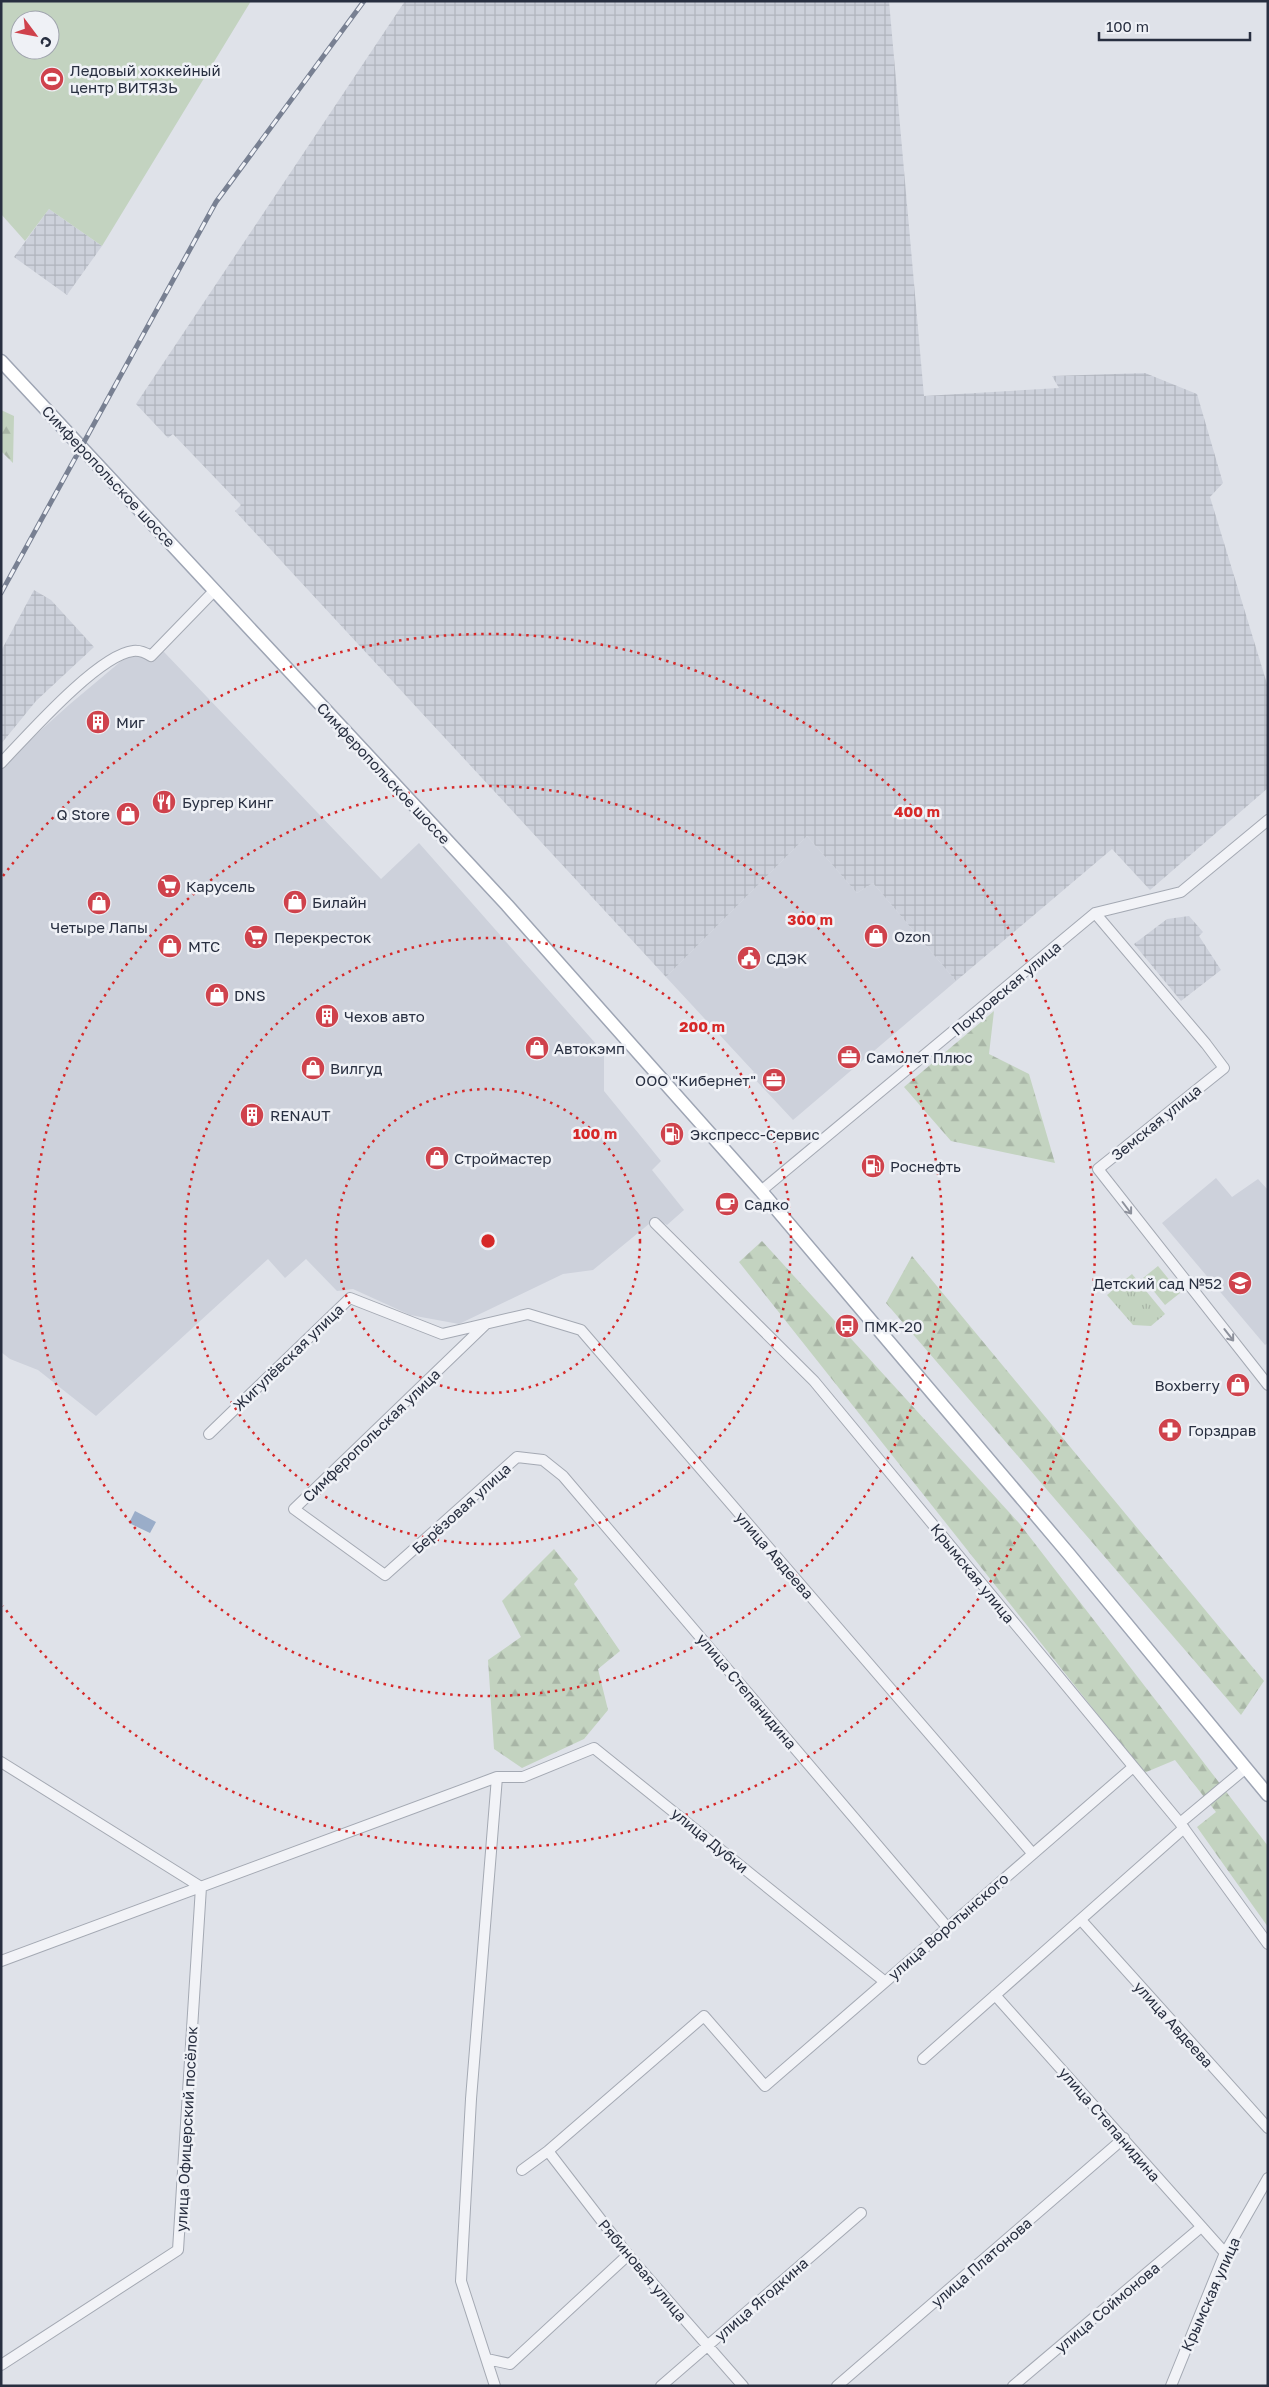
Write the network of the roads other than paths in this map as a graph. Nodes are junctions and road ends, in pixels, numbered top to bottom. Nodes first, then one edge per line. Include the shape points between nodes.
1 (1, 361) edge
2 (214, 591) junction
3 (1, 763) edge
4 (1268, 820) edge
5 (1096, 913) junction
6 (761, 1191) junction
7 (655, 1223) dead end
8 (486, 1324) junction
9 (1268, 1384) edge
10 (209, 1434) dead end
11 (542, 1460) joint
12 (385, 1575) joint
13 (1, 1762) edge
14 (1132, 1768) junction
15 (1246, 1768) junction
16 (497, 1777) junction
17 (1268, 1795) edge
18 (1182, 1826) junction
19 (1032, 1854) junction
20 (201, 1887) junction
21 (1081, 1920) junction
22 (947, 1927) junction
23 (1268, 1944) edge
24 (1, 1961) edge
25 (884, 1982) junction
26 (995, 1995) junction
27 (923, 2059) dead end
28 (1268, 2128) edge
29 (1124, 2138) junction
30 (548, 2152) junction
31 (522, 2170) dead end
32 (1268, 2178) edge
33 (861, 2213) dead end
34 (1200, 2228) junction
35 (1225, 2253) junction
36 (628, 2255) junction
37 (707, 2346) junction
38 (487, 2359) junction
39 (1, 2365) edge
40 (495, 2386) edge
41 (661, 2386) edge
42 (742, 2386) edge
43 (837, 2386) edge
44 (1013, 2386) edge
45 (1171, 2386) edge

1 - 2 main road, Симферопольское шоссе
2 - 3 street via 152,656 130,651 98,669 60,702
2 - 6 main road, Симферопольское шоссе via 507,905
4 - 5 street, Покровская улица via 1180,892
5 - 6 street, Покровская улица
5 -> 9 street, Земская улица via 1224,1068 1098,1169
6 - 15 main road, Симферопольское шоссе
7 - 14 street, Крымская улица via 814,1381
8 - 10 street, Жигулёвская улица via 442,1334 350,1298
8 - 12 street, Симферопольская улица via 294,1509
8 - 19 street, улица Авдеева via 528,1314 581,1330
11 - 12 street, Берёзовая улица via 517,1457
11 - 22 street, улица Степанидина via 564,1476
13 - 20 street
14 - 18 street, Крымская улица
14 - 19 street, улица Воротынского
15 - 17 main road, Симферопольское шоссе
15 - 18 street
16 - 20 street
16 - 25 street, улица Дубки via 523,1777 594,1748
16 - 38 street via 471,2099 461,2281
18 - 21 street
18 - 23 street, Крымская улица
19 - 22 street, улица Воротынского
20 - 24 street
20 - 39 street, улица Офицерский посёлок via 178,2250
21 - 26 street
21 - 28 street, улица Авдеева
22 - 25 street, улица Воротынского
25 - 30 street, улица Воротынского via 765,2086 704,2016
26 - 27 street
26 - 29 street, улица Степанидина
29 - 34 street, улица Степанидина
29 - 43 street, улица Платонова
30 - 31 street
30 - 36 street, Рябиновая улица
32 - 35 street, Крымская улица
33 - 37 street, улица Ягодкина
34 - 35 street, улица Степанидина
34 - 44 street, улица Соймонова
35 - 45 street, Крымская улица
36 - 37 street, Рябиновая улица
36 - 38 street via 510,2364
37 - 41 street, улица Ягодкина
37 - 42 street, Рябиновая улица
38 - 40 street

